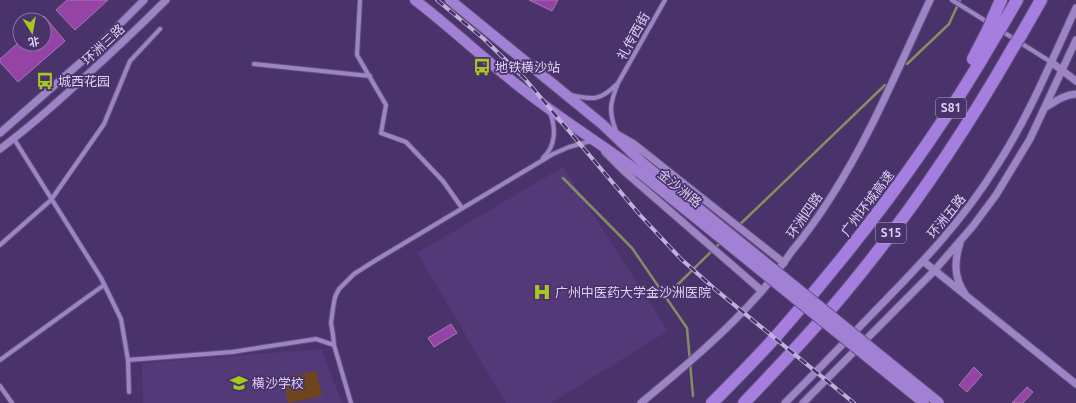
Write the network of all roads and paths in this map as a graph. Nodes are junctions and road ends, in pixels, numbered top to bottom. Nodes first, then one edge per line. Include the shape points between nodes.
1 (144, 0) edge
2 (166, 0) edge
3 (360, 0) edge
4 (415, 0) edge
5 (450, 0) edge
6 (665, 0) edge
7 (930, 0) edge
8 (952, 0) edge
9 (1001, 0) edge
10 (1017, 0) edge
11 (1041, 0) edge
12 (1076, 8) edge
13 (998, 21) junction
14 (160, 30) dead end
15 (1076, 40) edge
16 (1051, 62) junction
17 (254, 64) dead end
18 (1062, 71) junction
19 (370, 76) junction
20 (1076, 81) edge
21 (618, 83) junction
22 (565, 94) junction
23 (1076, 94) edge
24 (548, 109) junction
25 (1044, 109) junction
26 (602, 124) junction
27 (0, 132) edge
28 (617, 134) junction
29 (14, 139) junction
30 (594, 141) junction
31 (623, 145) junction
32 (0, 149) edge
33 (538, 162) junction
34 (642, 168) junction
35 (51, 200) junction
36 (462, 208) junction
37 (961, 241) junction
38 (0, 245) edge
39 (923, 261) junction
40 (784, 263) junction
41 (934, 271) junction
42 (104, 285) junction
43 (762, 291) junction
44 (969, 299) junction
45 (334, 345) junction
46 (0, 360) edge
47 (128, 360) junction
48 (1076, 384) edge
49 (0, 386) edge
50 (129, 392) dead end
51 (810, 396) junction
52 (12, 403) edge
53 (351, 403) edge
54 (641, 403) edge
55 (712, 403) edge
56 (744, 403) edge
57 (785, 403) edge
58 (803, 403) edge
59 (808, 403) edge
60 (924, 403) edge
61 (939, 403) edge

1 - 27 street, 环洲三路 via 89,55
2 - 29 street, 环洲三路 via 92,71
3 - 19 street via 357,55
4 - 24 main road, 金沙洲路
5 - 22 main road, 金沙洲路
6 - 21 street, 礼传西街
7 - 40 street, 环洲四路 via 892,82 844,174 821,212
8 - 16 street
9 - 13 highway, S15
10 - 13 highway
11 - 56 highway, S15, bridge via 990,88 911,206 870,261 815,326
12 - 16 street, 环洲五路
13 - 55 highway, 广州环城高速 / S15, bridge via 903,179 856,241 778,334
14 - 35 street via 130,61 104,124
15 - 18 street, 环洲五路
16 - 18 street
16 - 39 street, 环洲五路 via 996,168 961,218
17 - 19 street
18 - 20 street
18 - 25 street, 环洲五路
19 - 36 street via 386,106 381,134 406,142 443,181
21 - 22 street via 600,97 583,98
21 - 28 street via 610,108
22 - 26 main road, 金沙洲路
23 - 25 street via 1065,96
24 - 30 main road, 金沙洲路
24 - 33 street via 554,126 553,142 546,155
25 - 37 street, 环洲五路 via 1008,176
26 - 28 street
26 - 31 main road, 金沙洲路
28 - 31 street
28 - 40 street via 634,144
29 - 32 street, 环洲三路
29 - 35 street
30 - 33 street via 561,149
30 - 34 main road, 金沙洲路
30 - 43 street via 624,171
31 - 34 main road, 金沙洲路
33 - 36 street
34 - 60 main road, 金沙洲路, bridge
34 - 61 main road, 金沙洲路, bridge
35 - 38 street
35 - 42 street
36 - 45 street via 345,281 335,297 333,308 331,323
37 - 41 street, 环洲五路
37 - 44 street via 956,267 960,286
39 - 41 street
39 - 57 street, 环洲五路
40 - 43 street, 环洲四路
41 - 44 street
41 - 51 street, 环洲五路
42 - 46 street
42 - 47 street via 121,320
43 - 54 street, 环洲四路 via 681,370
44 - 48 street
45 - 47 street via 316,339 232,352
45 - 53 street
47 - 50 street
49 - 52 street
51 - 58 street, 环洲五路
51 - 59 street

